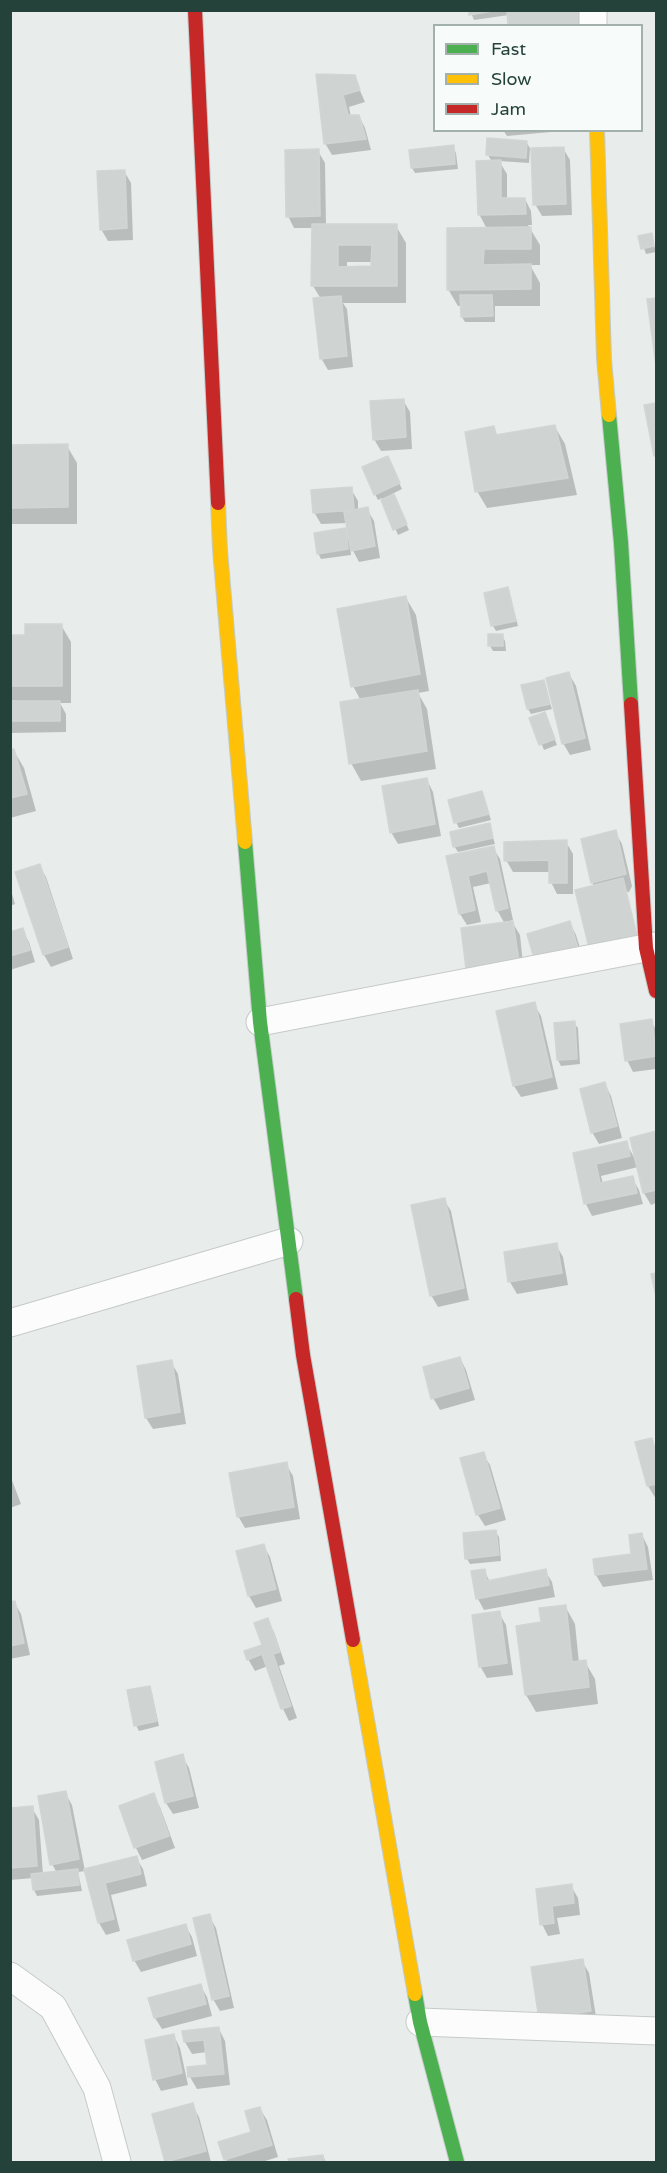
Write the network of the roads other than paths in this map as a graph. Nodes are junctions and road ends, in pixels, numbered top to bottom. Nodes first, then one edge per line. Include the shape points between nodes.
1 (195, 10) edge
2 (597, 132) edge
3 (651, 947) edge
4 (657, 991) edge
5 (260, 1022) junction
6 (289, 1241) junction
7 (10, 1323) edge
8 (10, 1976) edge
9 (420, 2022) junction
10 (657, 2031) edge
11 (117, 2163) edge
12 (457, 2163) edge

1 - 5 main road via 220,549
2 - 3 main road via 604,359
3 - 4 main road
3 - 5 street
5 - 6 main road
6 - 7 street
6 - 9 main road via 303,1355
8 - 11 street via 53,2007 97,2088
9 - 10 street
9 - 12 main road

